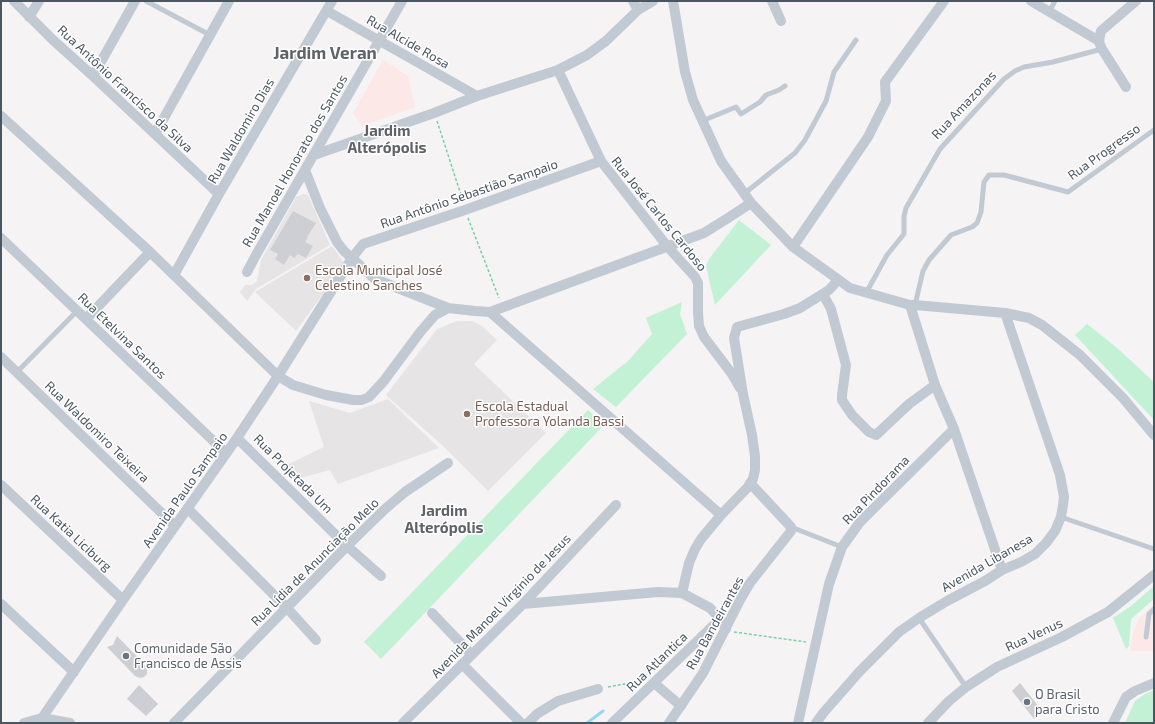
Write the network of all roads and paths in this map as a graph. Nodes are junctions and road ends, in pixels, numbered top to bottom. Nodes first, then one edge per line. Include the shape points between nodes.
1 (14, 1) edge
2 (39, 1) edge
3 (134, 1) edge
4 (146, 1) edge
5 (229, 1) edge
6 (402, 1) edge
7 (653, 1) edge
8 (673, 1) edge
9 (772, 1) edge
10 (944, 1) edge
11 (1031, 1) edge
12 (1055, 1) edge
13 (1136, 1) edge
14 (329, 5) edge
15 (636, 5) edge
16 (1049, 12) junction
17 (29, 17) junction
18 (781, 21) dead end
19 (210, 35) junction
20 (380, 40) junction
21 (856, 40) dead end
22 (1101, 45) junction
23 (558, 70) junction
24 (93, 76) junction
25 (785, 86) dead end
26 (1126, 87) dead end
27 (477, 96) junction
28 (1, 116) edge
29 (702, 121) junction
30 (1154, 130) edge
31 (155, 134) junction
32 (314, 155) junction
33 (601, 162) junction
34 (305, 170) junction
35 (745, 193) junction
36 (219, 194) junction
37 (751, 203) junction
38 (1, 238) edge
39 (667, 246) junction
40 (793, 247) junction
41 (150, 252) junction
42 (352, 258) junction
43 (247, 272) dead end
44 (174, 275) junction
45 (838, 280) junction
46 (866, 293) junction
47 (823, 294) junction
48 (913, 305) junction
49 (448, 308) junction
50 (77, 311) junction
51 (490, 312) junction
52 (1005, 313) junction
53 (86, 319) junction
54 (1, 357) edge
55 (17, 372) junction
56 (278, 376) junction
57 (935, 385) junction
58 (743, 394) junction
59 (954, 429) junction
60 (1154, 435) edge
61 (238, 438) junction
62 (226, 452) junction
63 (448, 463) dead end
64 (750, 483) junction
65 (1, 485) edge
66 (616, 505) dead end
67 (188, 509) junction
68 (721, 515) junction
69 (1061, 518) junction
70 (175, 526) junction
71 (791, 527) junction
72 (347, 546) junction
73 (842, 546) junction
74 (1154, 549) edge
75 (1002, 570) junction
76 (1154, 575) edge
77 (381, 576) dead end
78 (682, 593) junction
79 (123, 600) junction
80 (1, 604) edge
81 (523, 604) junction
82 (287, 608) junction
83 (1154, 609) edge
84 (432, 613) dead end
85 (919, 618) junction
86 (720, 619) junction
87 (726, 628) junction
88 (1146, 637) dead end
89 (316, 640) dead end
90 (815, 644) junction
91 (472, 655) junction
92 (462, 664) junction
93 (74, 672) junction
94 (654, 683) junction
95 (1154, 683) edge
96 (966, 687) junction
97 (598, 689) joint
98 (646, 691) junction
99 (681, 706) junction
100 (42, 718) junction
101 (24, 723) edge
102 (70, 723) edge
103 (174, 723) edge
104 (403, 723) edge
105 (522, 723) edge
106 (528, 723) edge
107 (612, 723) edge
108 (669, 723) edge
109 (798, 723) edge
110 (816, 723) edge
111 (928, 723) edge
112 (1113, 723) edge

1 - 17 street, Rua Antônio Francisco da Silva
2 - 17 street
3 - 24 street
4 - 19 lane
5 - 19 street
6 - 20 street, Rua Manoel Honorato dos Santos
7 - 15 street
8 - 29 street via 685,72 692,100
9 - 18 street
10 - 40 street via 885,82 886,101 868,137
11 - 16 street
12 - 16 lane
13 - 22 street via 1102,31
14 - 20 street, Rua Alcide Rosa
14 - 36 street, Rua Waldomiro Dias
15 - 23 street via 606,41 587,55
16 - 22 street
17 - 24 street, Rua Antônio Francisco da Silva
19 - 31 street
20 - 27 street, Rua Alcide Rosa
20 - 32 street, Rua Manoel Honorato dos Santos
21 - 35 lane via 834,72 826,101 805,140 795,153
22 - 26 street
22 - 46 lane, Rua Amazonas via 1053,62 1024,67 1004,79 940,149 906,208 904,234 887,254
23 - 27 street
23 - 33 street, Rua José Carlos Cardoso
24 - 31 street, Rua Antônio Francisco da Silva
25 - 29 lane via 766,95 741,114 736,107
27 - 32 street
28 - 41 street
29 - 35 street via 721,161
30 - 48 lane, Rua Progresso via 1068,192 1004,175 989,176 984,182 981,212 977,223 951,235 929,260
31 - 36 street, Rua Antônio Francisco da Silva
32 - 34 street, Rua Manoel Honorato dos Santos
33 - 39 street, Rua José Carlos Cardoso
33 - 42 street, Rua Antônio Sebastião Sampaio via 363,244
34 - 42 street via 332,234
34 - 43 street, Rua Manoel Honorato dos Santos
35 - 37 street
36 - 44 street, Rua Waldomiro Dias
37 - 39 street via 704,232
37 - 40 street
38 - 50 street, Rua Etelvina Santos
39 - 51 street
39 - 58 street, Rua José Carlos Cardoso via 695,277 698,283 700,326 704,337 732,374
40 - 45 street
41 - 44 street
41 - 53 street
42 - 49 street via 375,279
42 - 56 street, Avenida Paulo Sampaio
44 - 56 street
45 - 46 street via 850,288
45 - 47 street
46 - 48 street
47 - 57 street via 831,310 846,365 842,400 852,415 869,432 876,435 909,404
47 - 58 street via 800,308 737,327 734,338
48 - 52 street
48 - 57 street
49 - 51 street
49 - 56 street via 435,315 375,391 362,400 308,391
50 - 53 street, Rua Etelvina Santos
50 - 55 lane
51 - 68 street
52 - 60 street via 1029,318 1054,334 1123,398
52 - 69 street, Avenida Libanesa via 1060,475 1064,497
53 - 62 street, Rua Etelvina Santos
54 - 55 street, Rua Waldomiro Teixeira
55 - 70 street, Rua Waldomiro Teixeira
56 - 61 street, Avenida Paulo Sampaio
57 - 59 street
58 - 64 street via 755,456 755,470
59 - 73 street, Rua Pindorama via 860,522
59 - 75 street
61 - 62 street, Avenida Paulo Sampaio
61 - 72 street, Rua Projetada Um
62 - 67 street, Avenida Paulo Sampaio
63 - 72 street, Rua Lídia de Anunciação Melo via 405,492
64 - 68 street
64 - 71 street
65 - 79 street, Rua Katia Liciburg
66 - 81 street, Avenida Manoel Virginio de Jesus
67 - 70 street, Avenida Paulo Sampaio
67 - 82 street
68 - 78 street via 695,549
69 - 74 lane
69 - 75 street, Avenida Libanesa via 1055,531 1035,554
70 - 79 street, Avenida Paulo Sampaio
71 - 73 lane
71 - 87 street, Rua Bandeirantes via 791,531 750,584
72 - 77 street, Rua Projetada Um
72 - 82 street, Rua Lídia de Anunciação Melo
73 - 90 street, Rua Pindorama via 829,584
75 - 85 street, Avenida Libanesa
76 - 96 street, Rua Venus via 1108,612 1062,637 997,666
78 - 81 street via 658,592
78 - 86 street via 710,608
79 - 93 street, Avenida Paulo Sampaio
80 - 93 street
81 - 91 street, Avenida Manoel Virginio de Jesus
82 - 89 street
82 - 103 street, Rua Lídia de Anunciação Melo
83 - 88 lane via 1149,614
84 - 91 street
85 - 96 lane
85 - 110 street, Avenida Libanesa via 899,632 860,671
86 - 87 street
86 - 94 street, Rua Atlantica
87 - 90 path via 734,632
87 - 99 street, Rua Bandeirantes via 703,673
90 - 109 street, Rua Pindorama
91 - 92 street, Avenida Manoel Virginio de Jesus
92 - 104 street, Avenida Manoel Virginio de Jesus
92 - 105 street
93 - 100 street, Avenida Paulo Sampaio
94 - 98 street, Rua Atlantica
94 - 99 street
95 - 112 street via 1126,697
96 - 111 street, Rua Venus
97 - 98 path via 624,684
97 - 106 street via 558,701
98 - 107 street, Rua Atlantica
99 - 108 street, Rua Bandeirantes
100 - 101 street
100 - 102 street

